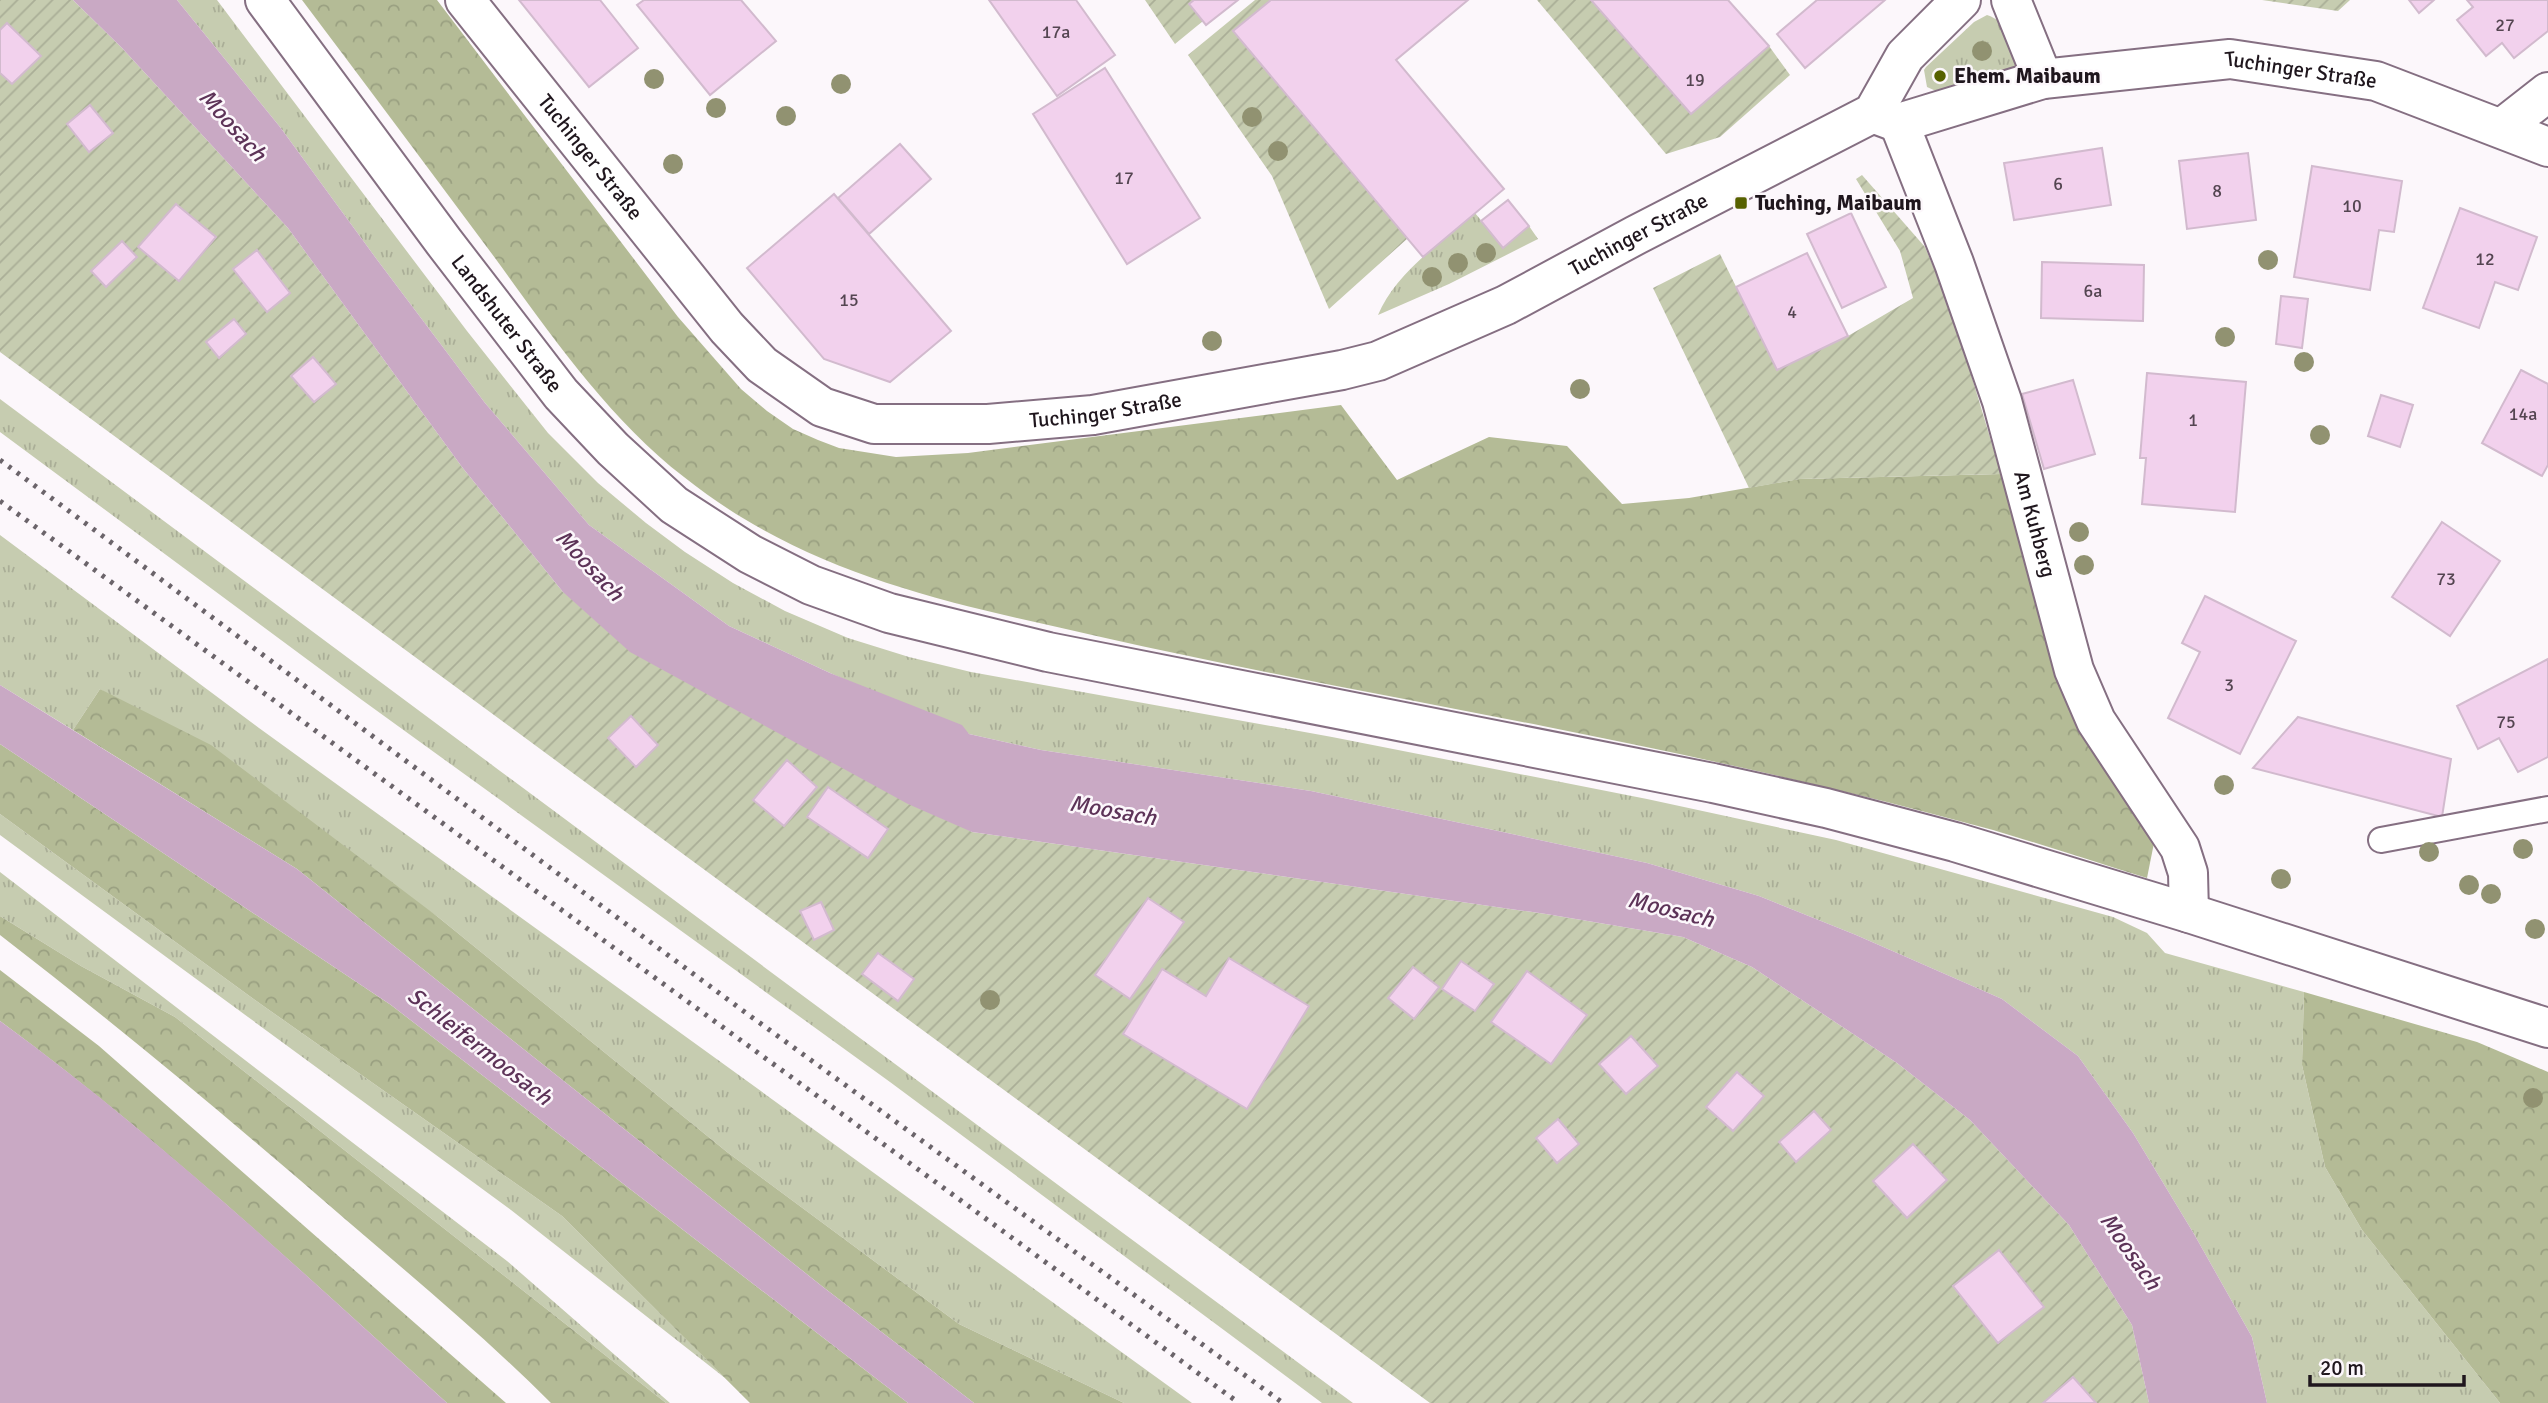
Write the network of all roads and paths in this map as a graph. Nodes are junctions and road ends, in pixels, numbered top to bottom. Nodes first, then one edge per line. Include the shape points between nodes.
1 (265, 0) edge
2 (465, 0) edge
3 (1961, 0) edge
4 (2011, 0) edge
5 (2043, 79) junction
6 (2548, 92) edge
7 (1886, 118) junction
8 (2502, 128) junction
9 (2548, 147) edge
10 (2548, 809) edge
11 (2381, 840) dead end
12 (2189, 913) junction
13 (2548, 1028) edge

1 - 12 street, Landshuter Straße via 561,394 612,449 674,505 750,554 811,585 889,613 1048,652 1826,808
2 - 7 street, Tuchinger Straße via 727,328 762,365 822,407 874,424 988,424 1093,415 1378,361 1506,305 1636,235
3 - 7 street via 1905,56
4 - 5 street
5 - 7 street, Tuchinger Straße
5 - 8 street, Tuchinger Straße via 2230,60 2376,81
6 - 8 street
7 - 12 street, Am Kuhberg via 1954,263 2002,401 2074,670 2096,721 2180,848 2188,873
8 - 9 street, Tuchinger Straße
10 - 11 lane
12 - 13 street, Landshuter Straße

